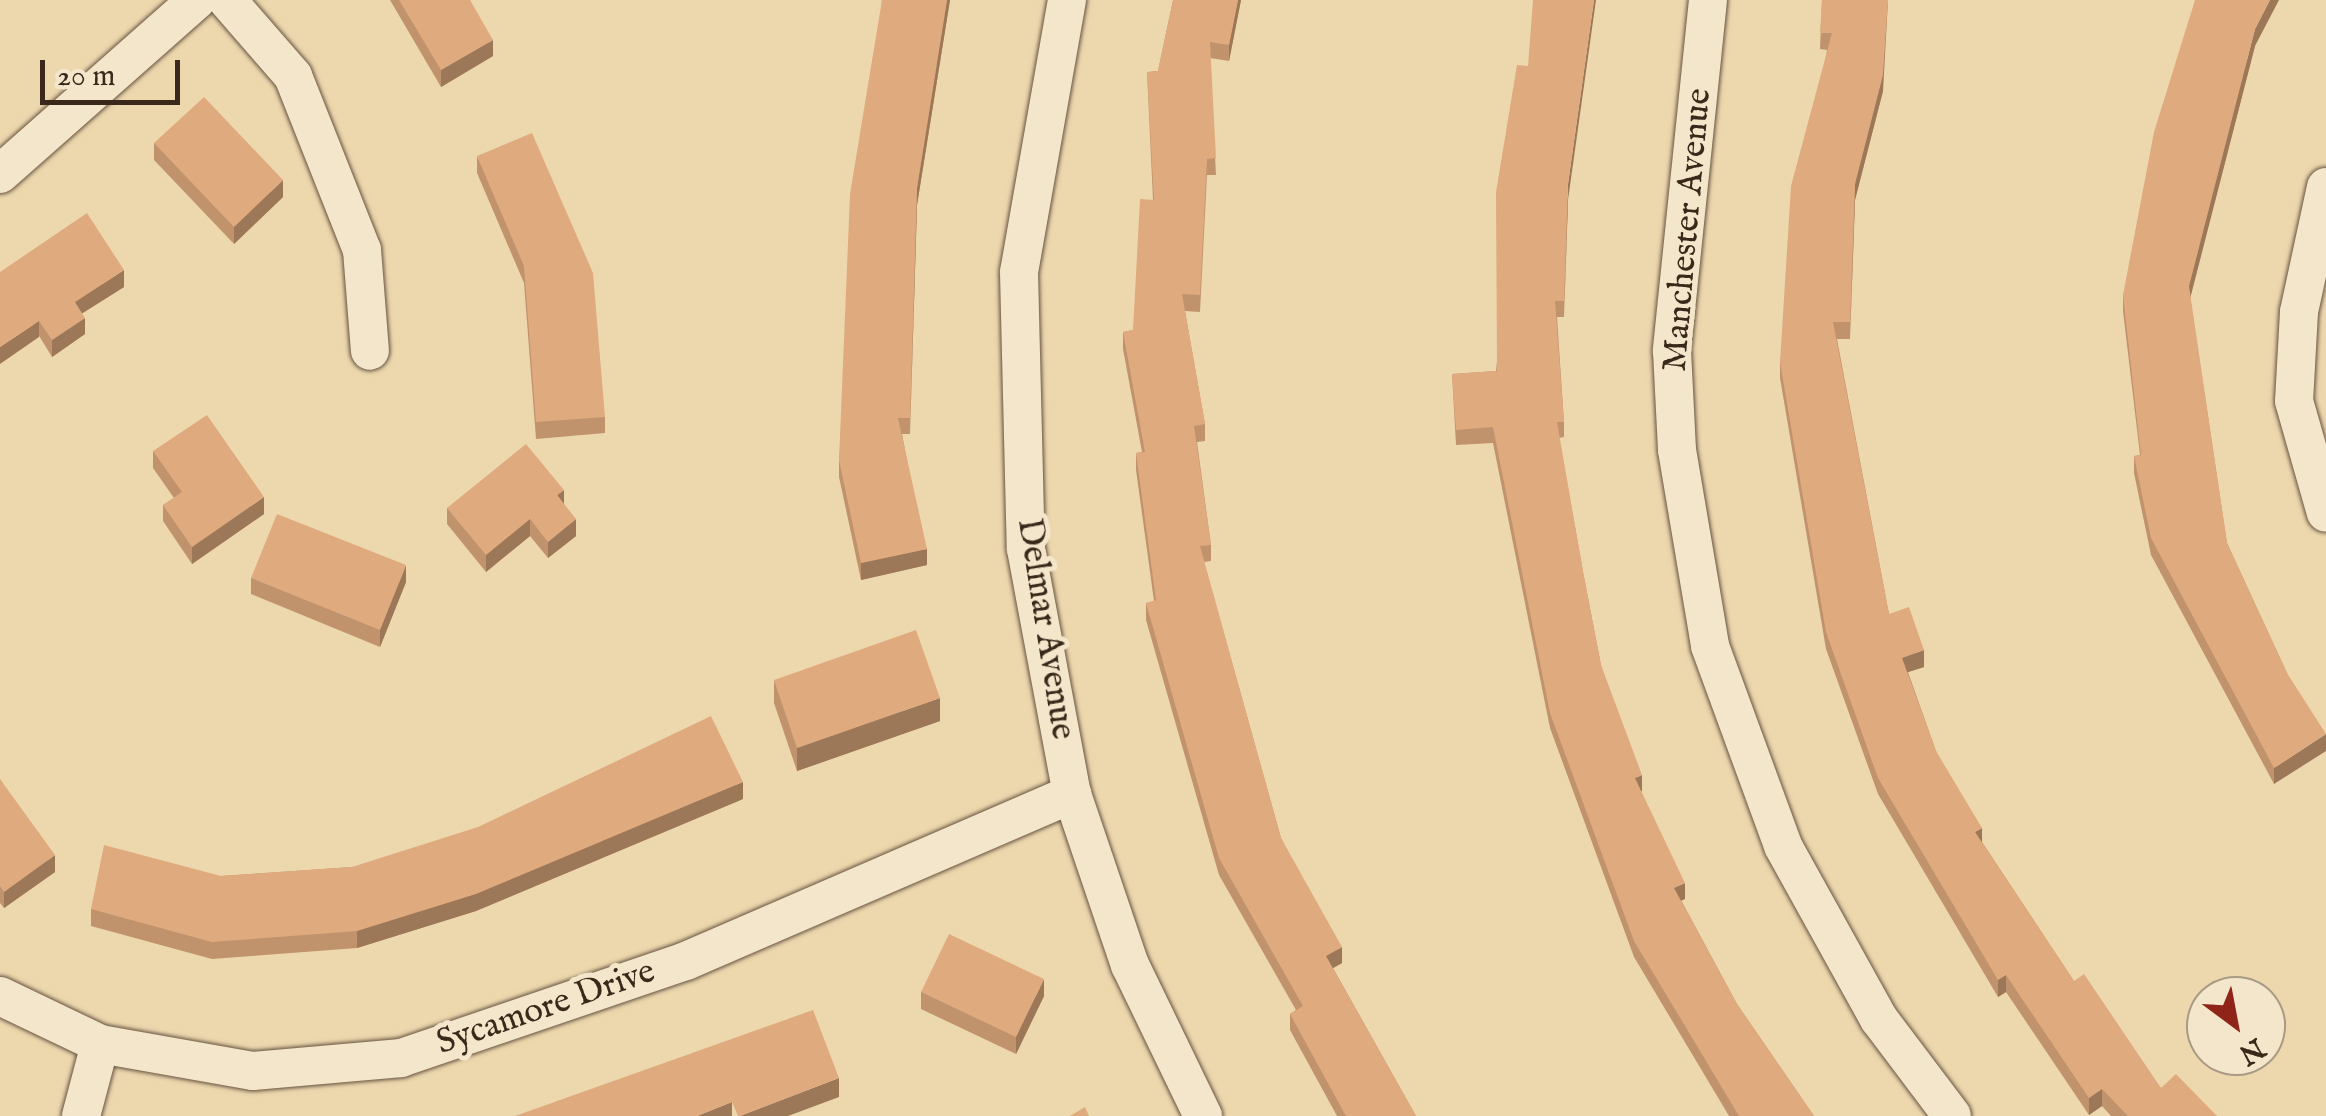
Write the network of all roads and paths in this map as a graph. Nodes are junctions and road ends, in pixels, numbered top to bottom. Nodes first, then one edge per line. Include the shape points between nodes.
1 (197, 0) edge
2 (228, 0) edge
3 (1067, 0) edge
4 (1708, 0) edge
5 (0, 174) edge
6 (2326, 187) edge
7 (370, 351) dead end
8 (2326, 513) edge
9 (1072, 794) junction
10 (0, 996) edge
11 (100, 1044) junction
12 (81, 1116) edge
13 (1202, 1116) edge
14 (1952, 1116) edge

1 - 5 street
2 - 7 street via 300,94 362,250
3 - 9 street, Delmar Avenue via 1019,272 1026,549
4 - 14 street, Manchester Avenue via 1672,350 1677,450 1710,646 1783,846 1879,1019
6 - 8 street via 2299,312 2294,401
9 - 11 street, Sycamore Drive via 686,961 401,1058 254,1071
9 - 13 street, Delmar Avenue via 1130,965
10 - 11 street, Sycamore Drive
11 - 12 street

